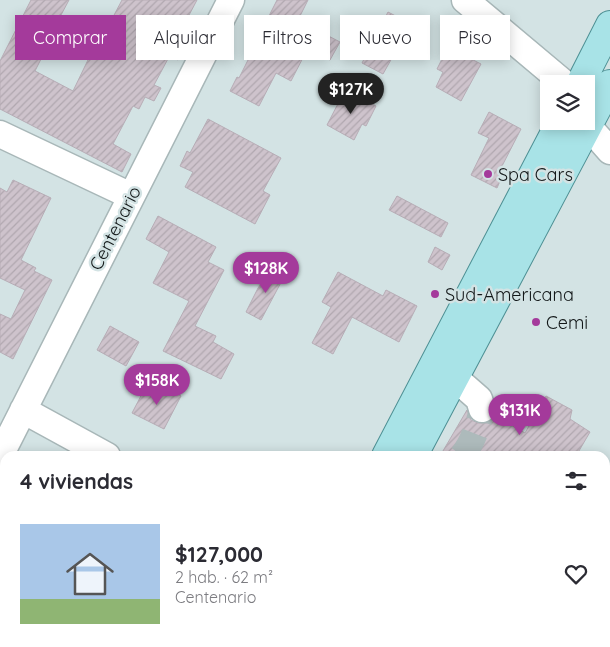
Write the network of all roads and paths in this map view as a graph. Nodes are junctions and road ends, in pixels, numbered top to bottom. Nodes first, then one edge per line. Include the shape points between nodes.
1 (231, 0) edge
2 (465, 0) edge
3 (609, 29) edge
4 (554, 75) edge
5 (585, 75) edge
6 (610, 84) edge
7 (595, 109) edge
8 (556, 130) edge
9 (583, 130) edge
10 (593, 130) edge
11 (0, 134) edge
12 (610, 151) edge
13 (132, 196) junction
14 (455, 378) junction
15 (482, 409) dead end
16 (23, 410) junction
17 (2, 451) edge
18 (98, 451) edge
19 (389, 451) edge
20 (418, 451) edge

1 - 13 street, Centenario
2 - 4 street
3 - 5 main road
6 - 7 main road
8 - 19 main road
9 - 14 main road
10 - 12 street
11 - 13 street
13 - 16 street, Centenario
14 - 15 street via 479,398
14 - 20 main road
16 - 17 street, Centenario
16 - 18 street

